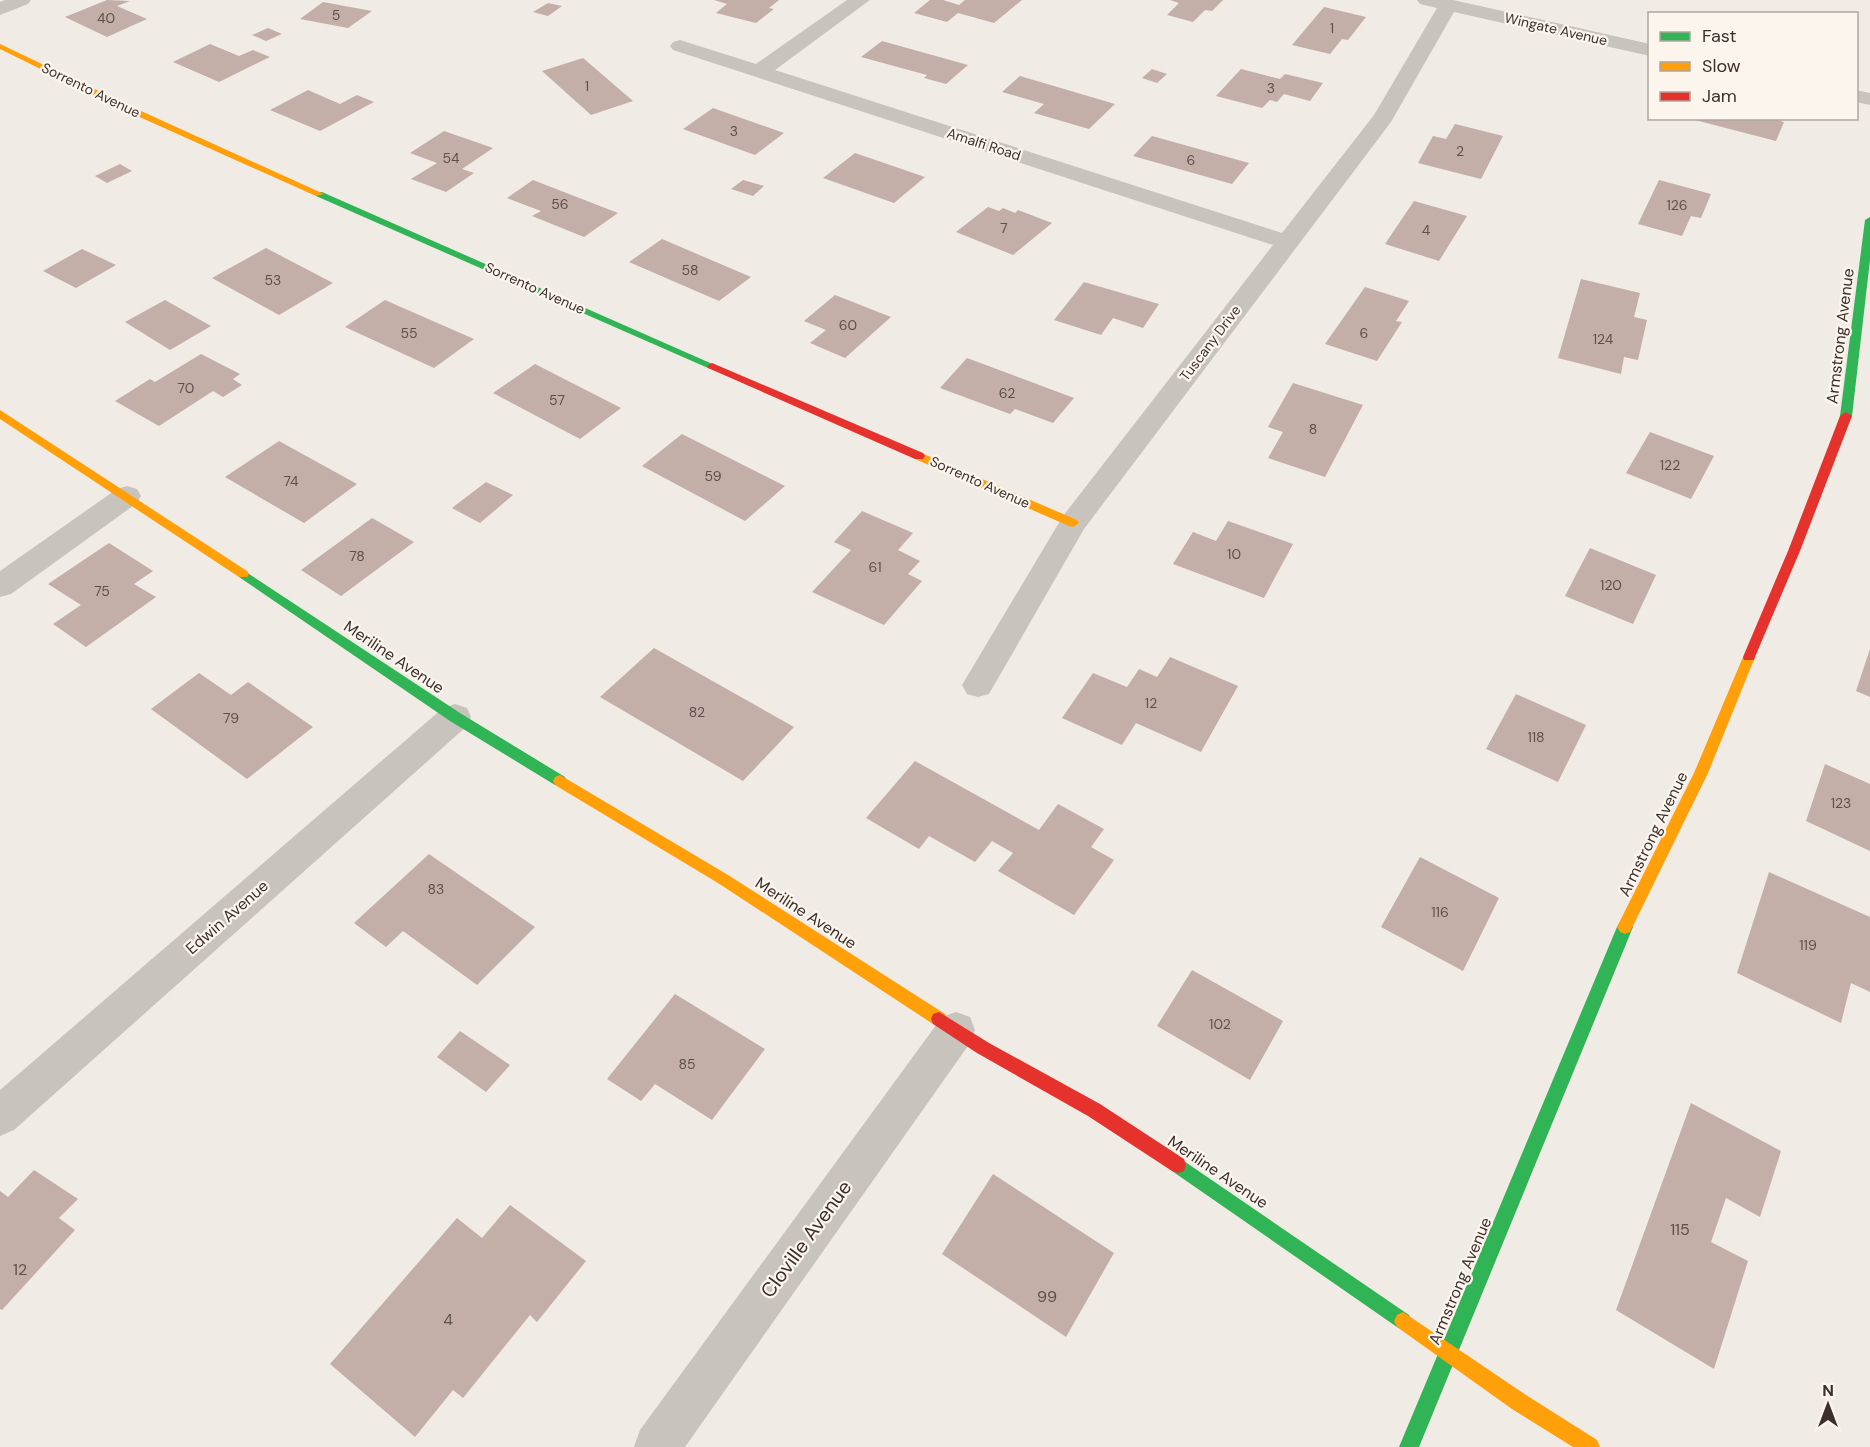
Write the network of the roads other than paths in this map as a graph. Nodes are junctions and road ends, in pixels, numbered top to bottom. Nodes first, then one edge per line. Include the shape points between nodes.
1 (21, 0) edge
2 (860, 0) edge
3 (1438, 2) edge
4 (0, 9) edge
5 (0, 46) edge
6 (680, 46) dead end
7 (1648, 50) edge
8 (760, 71) junction
9 (1870, 220) edge
10 (1287, 242) junction
11 (0, 414) edge
12 (127, 496) junction
13 (1073, 523) junction
14 (0, 586) edge
15 (978, 685) dead end
16 (455, 717) junction
17 (956, 1030) junction
18 (0, 1116) edge
19 (1449, 1352) junction
20 (657, 1447) edge
21 (1409, 1447) edge
22 (1590, 1447) edge

1 - 4 street
2 - 8 street
3 - 7 street, Wingate Avenue
3 - 10 street, Tuscany Drive via 1383,117
5 - 13 street, Sorrento Avenue via 297,185
6 - 8 street, Amalfi Road
8 - 10 street, Amalfi Road
9 - 19 street, Armstrong Avenue via 1848,411 1705,763 1621,935
10 - 13 street, Tuscany Drive
11 - 12 street, Meriline Avenue
12 - 14 street
12 - 16 street, Meriline Avenue
13 - 15 street, Tuscany Drive
16 - 17 street, Meriline Avenue via 723,879
16 - 18 street, Edwin Avenue
17 - 19 street, Meriline Avenue via 1094,1110 1206,1182
17 - 20 street, Cloville Avenue
19 - 21 street, Armstrong Avenue
19 - 22 street, Meriline Avenue

